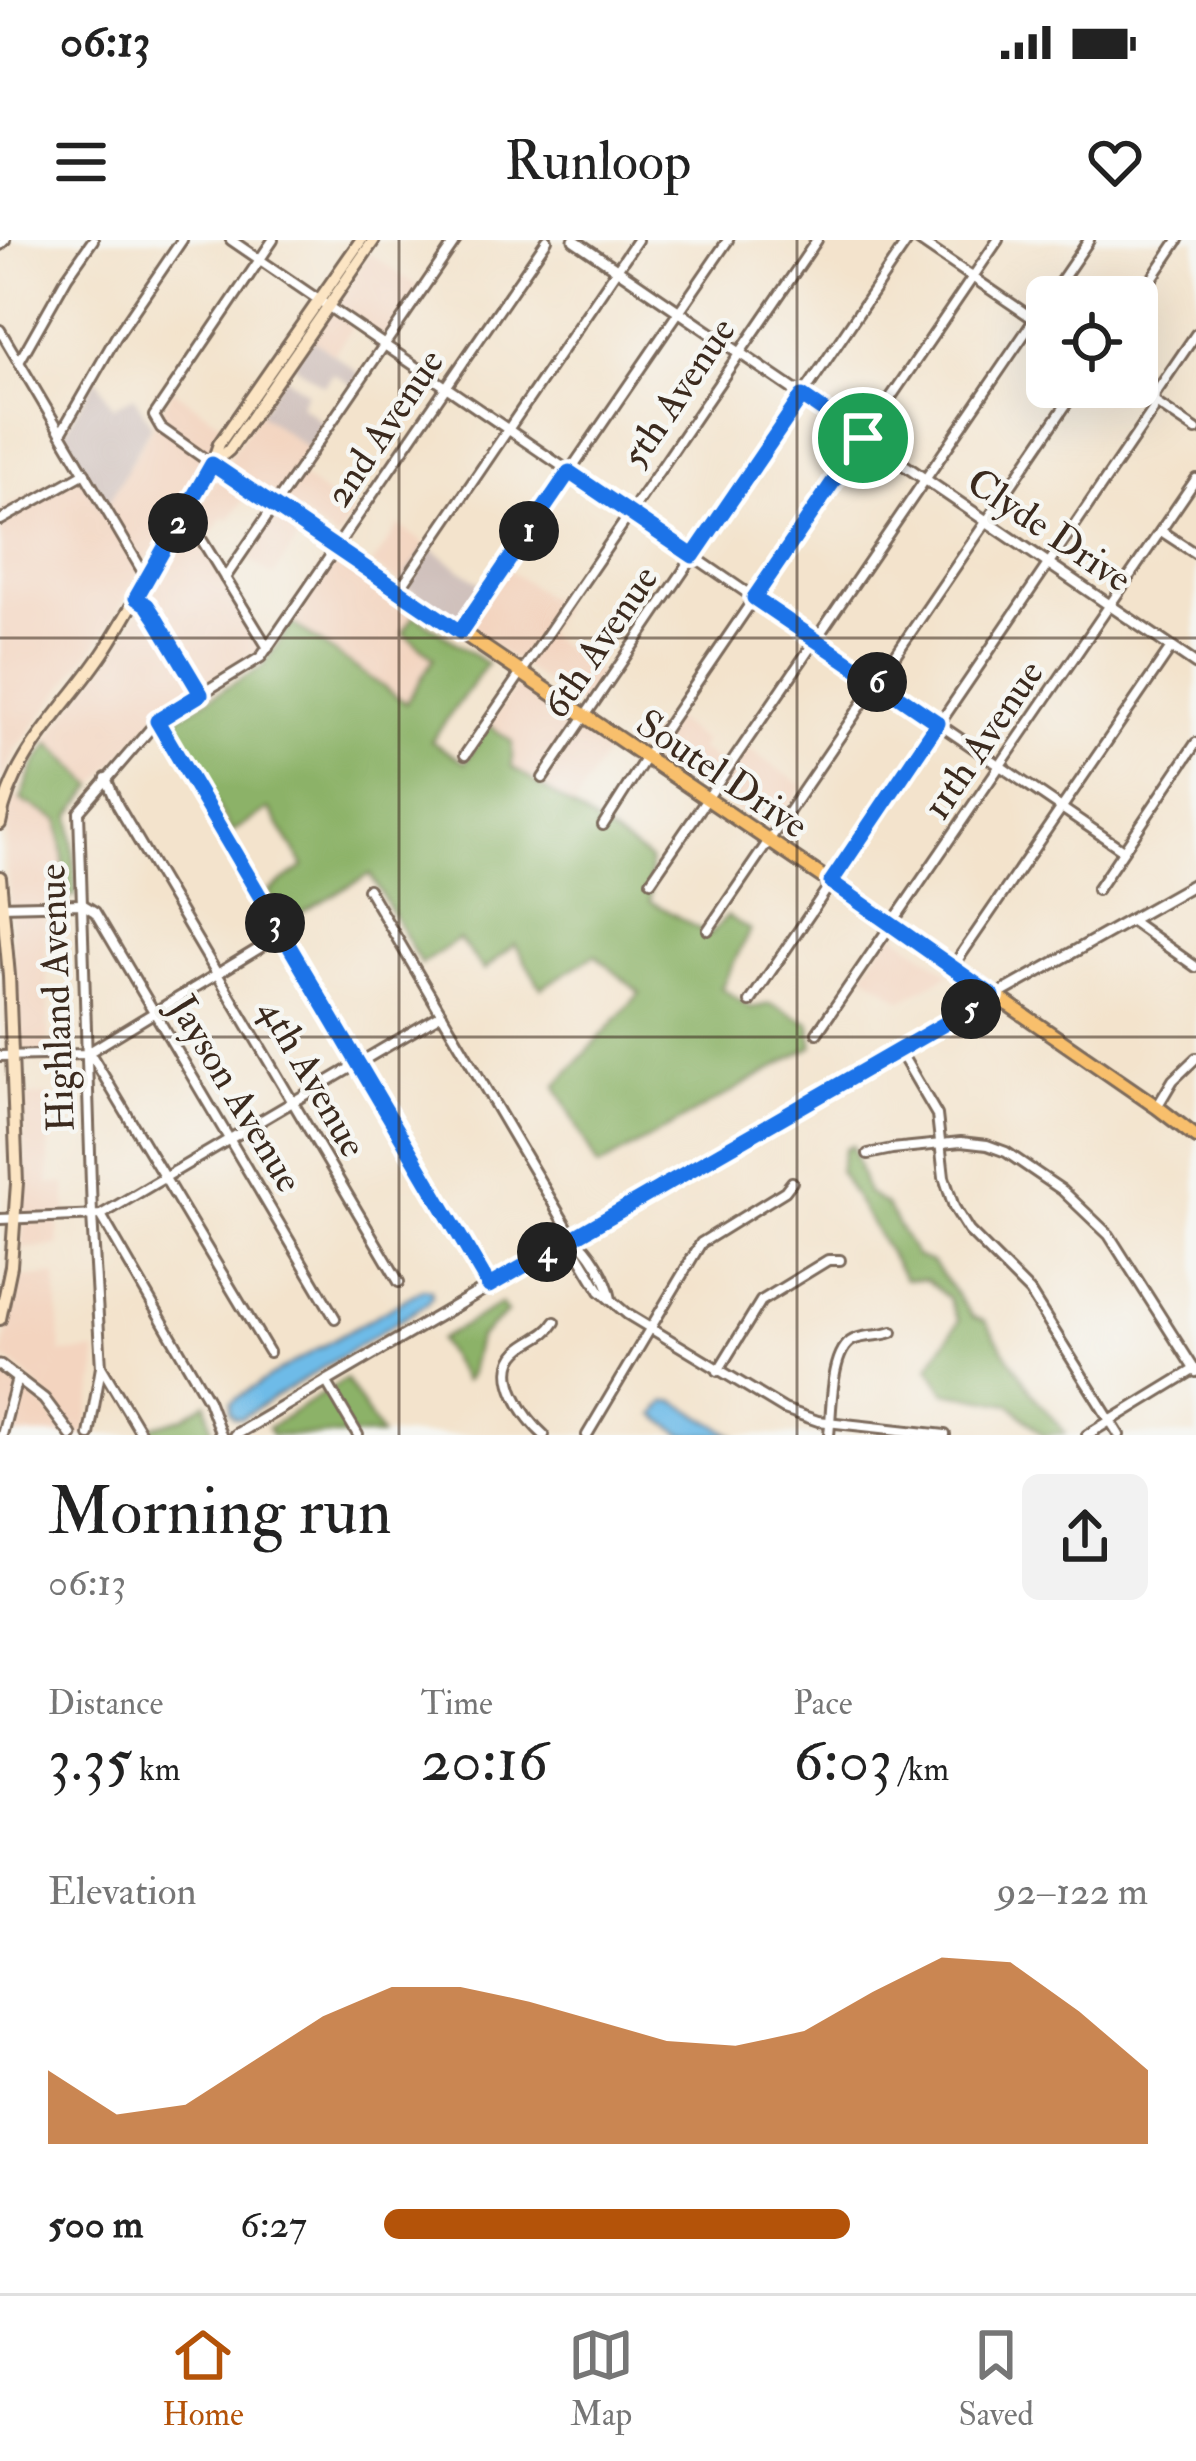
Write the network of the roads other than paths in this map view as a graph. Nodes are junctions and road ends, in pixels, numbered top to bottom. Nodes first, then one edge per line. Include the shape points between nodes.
1 (93, 240) edge
2 (182, 240) edge
3 (231, 240) edge
4 (273, 240) edge
5 (361, 240) edge
6 (374, 240) edge
7 (456, 240) edge
8 (547, 240) edge
9 (574, 240) edge
10 (637, 240) edge
11 (728, 240) edge
12 (817, 240) edge
13 (908, 240) edge
14 (918, 240) edge
15 (998, 240) edge
16 (1089, 240) edge
17 (1178, 240) edge
18 (260, 259) junction
19 (617, 270) junction
20 (1064, 276) edge
21 (1154, 276) edge
22 (973, 278) junction
23 (324, 303) junction
24 (679, 311) junction
25 (1026, 314) edge
26 (0, 330) edge
27 (1026, 332) edge
28 (1196, 334) edge
29 (385, 345) junction
30 (740, 354) junction
31 (19, 362) junction
32 (446, 387) junction
33 (1158, 390) edge
34 (802, 396) junction
35 (1158, 405) edge
36 (1064, 408) edge
37 (1153, 408) edge
38 (508, 430) junction
39 (1196, 430) edge
40 (61, 434) junction
41 (863, 438) junction
42 (212, 464) junction
43 (569, 472) junction
44 (85, 473) junction
45 (1196, 479) edge
46 (925, 480) junction
47 (249, 488) joint
48 (275, 506) junction
49 (184, 512) junction
50 (631, 513) junction
51 (1, 520) edge
52 (987, 522) junction
53 (1161, 531) junction
54 (337, 548) junction
55 (1196, 554) edge
56 (693, 556) junction
57 (1048, 563) junction
58 (225, 578) junction
59 (147, 579) junction
60 (399, 590) junction
61 (136, 598) junction
62 (754, 598) junction
63 (1109, 606) junction
64 (460, 632) junction
65 (816, 639) junction
66 (268, 648) junction
67 (1172, 648) junction
68 (1196, 664) edge
69 (521, 674) junction
70 (878, 682) junction
71 (201, 694) junction
72 (584, 716) junction
73 (157, 721) junction
74 (938, 723) junction
75 (1196, 743) edge
76 (465, 755) dead end
77 (646, 758) junction
78 (1000, 766) junction
79 (106, 778) junction
80 (543, 778) dead end
81 (4, 789) edge
82 (707, 800) junction
83 (1062, 808) junction
84 (0, 824) edge
85 (603, 825) dead end
86 (768, 840) junction
87 (1124, 850) junction
88 (0, 877) edge
89 (651, 880) dead end
90 (831, 882) junction
91 (1196, 883) edge
92 (368, 889) dead end
93 (1097, 890) dead end
94 (82, 904) junction
95 (1, 906) edge
96 (1130, 920) junction
97 (892, 924) junction
98 (708, 930) dead end
99 (281, 935) junction
100 (1196, 967) edge
101 (952, 968) junction
102 (218, 972) junction
103 (998, 999) junction
104 (749, 1002) dead end
105 (154, 1011) junction
106 (442, 1014) junction
107 (817, 1033) dead end
108 (899, 1050) junction
109 (86, 1054) junction
110 (6, 1055) edge
111 (1196, 1058) edge
112 (357, 1063) junction
113 (293, 1101) junction
114 (1157, 1107) junction
115 (1196, 1138) edge
116 (229, 1139) junction
117 (941, 1143) junction
118 (868, 1154) dead end
119 (164, 1177) junction
120 (792, 1182) dead end
121 (97, 1215) junction
122 (16, 1218) junction
123 (0, 1219) edge
124 (573, 1237) junction
125 (840, 1260) dead end
126 (399, 1282) dead end
127 (489, 1286) junction
128 (334, 1318) dead end
129 (0, 1319) edge
130 (556, 1322) dead end
131 (648, 1329) junction
132 (892, 1332) dead end
133 (269, 1352) dead end
134 (0, 1365) edge
135 (101, 1366) junction
136 (1196, 1370) edge
137 (718, 1371) junction
138 (17, 1376) junction
139 (326, 1381) junction
140 (1110, 1421) junction
141 (830, 1422) junction
142 (2, 1435) edge
143 (71, 1435) edge
144 (88, 1435) edge
145 (142, 1435) edge
146 (221, 1435) edge
147 (236, 1435) edge
148 (358, 1435) edge
149 (544, 1435) edge
150 (587, 1435) edge
151 (829, 1435) edge
152 (945, 1435) edge
153 (1087, 1435) edge
154 (1119, 1435) edge

1 - 31 street
2 - 40 street
3 - 18 street
4 - 18 street
5 - 23 main road
6 - 23 main road
7 - 29 street
8 - 32 street, 2nd Avenue
9 - 19 street, Clyde Drive
10 - 19 street
11 - 24 street
12 - 30 street, 5th Avenue
13 - 34 street, 6th Avenue
14 - 22 street
15 - 22 street
16 - 20 street
17 - 21 street
18 - 23 street
18 - 42 street via 154,416
19 - 24 street, Clyde Drive
19 - 38 street
22 - 25 street
22 - 41 street
23 - 29 street
23 - 42 main road
24 - 30 street, Clyde Drive
24 - 43 street
26 - 31 street
27 - 46 street
28 - 33 street
29 - 32 street
29 - 48 street
30 - 34 street, Clyde Drive
30 - 50 street, 5th Avenue
31 - 40 street
32 - 38 street
32 - 54 street, 2nd Avenue
34 - 41 street, Clyde Drive
34 - 56 street, 6th Avenue
35 - 39 street
36 - 52 street
37 - 57 street
38 - 43 street
38 - 60 street
40 - 44 street
41 - 46 street, Clyde Drive
41 - 62 street
42 - 47 main road, Soutel Drive
42 - 49 main road
43 - 50 street
43 - 64 street
44 - 51 street
44 - 59 street
45 - 53 street, 11th Avenue
46 - 52 street, Clyde Drive
46 - 65 street
47 - 48 main road, Soutel Drive
48 - 54 main road, Soutel Drive
48 - 58 street
49 - 58 street
49 - 59 main road
50 - 56 street
50 - 69 street, 5th Avenue
52 - 57 street, Clyde Drive
52 - 70 street
53 - 55 street
53 - 63 street, 11th Avenue
54 - 60 main road, Soutel Drive
54 - 66 street, 2nd Avenue
56 - 62 street
56 - 72 street, 6th Avenue
57 - 63 street, Clyde Drive
57 - 74 street
58 - 66 street
59 - 61 main road
60 - 64 main road, Soutel Drive
61 - 71 street
61 - 81 main road
62 - 65 street
62 - 77 street
63 - 67 street, Clyde Drive
63 - 78 street, 11th Avenue
64 - 69 main road, Soutel Drive
65 - 70 street
65 - 82 street
66 - 71 street, Highland Avenue
67 - 68 street, Clyde Drive
67 - 83 street
69 - 72 main road, Soutel Drive
69 - 76 street, 5th Avenue
70 - 74 street
70 - 86 street
71 - 73 street, Highland Avenue
72 - 77 main road, Soutel Drive
72 - 80 street, 6th Avenue
73 - 79 street, Highland Avenue
73 - 99 street
74 - 78 street
74 - 90 street
75 - 87 street
77 - 82 main road, Soutel Drive
77 - 85 street
78 - 83 street
78 - 97 street, 11th Avenue
79 - 94 street, Highland Avenue via 79,812
79 - 102 street, 4th Avenue
81 - 84 main road
82 - 86 main road, Soutel Drive
82 - 89 street
83 - 87 street
83 - 101 street
86 - 90 main road, Soutel Drive
86 - 98 street
87 - 93 street
88 - 95 main road
90 - 97 main road, Soutel Drive
90 - 104 street
91 - 96 street
92 - 106 street
94 - 95 street
94 - 105 street, Jayson Avenue
94 - 109 street, Highland Avenue
95 - 110 main road
96 - 100 street
96 - 103 street
97 - 101 main road, Soutel Drive
97 - 107 street, 11th Avenue
99 - 102 street
99 - 112 street
101 - 103 main road, Soutel Drive
102 - 105 street
102 - 113 street, 4th Avenue
103 - 108 street
103 - 114 main road, Soutel Drive
105 - 109 street
105 - 116 street, Jayson Avenue
106 - 112 street
106 - 124 street
108 - 117 street via 937,1115
108 - 124 street
109 - 110 street
109 - 119 street
109 - 121 street, Highland Avenue
110 - 122 main road
111 - 114 street
112 - 113 street
112 - 127 street
113 - 116 street
113 - 126 street, 4th Avenue
114 - 115 main road, Soutel Drive
116 - 119 street
116 - 128 street, Jayson Avenue
117 - 118 street
117 - 136 street via 997,1148 1078,1204 1124,1255
117 - 140 street via 963,1222 1030,1292
119 - 121 street
119 - 133 street
120 - 131 street via 701,1243
121 - 122 street
121 - 135 street, Highland Avenue
121 - 146 street
122 - 123 street
122 - 129 main road
124 - 127 street
124 - 131 street via 600,1291
125 - 137 street via 761,1301
127 - 139 street
130 - 149 street via 520,1349 508,1370
131 - 137 street
131 - 150 street
132 - 141 street via 844,1347
134 - 138 street
135 - 144 street, Highland Avenue
135 - 145 street
136 - 140 street
137 - 141 street via 800,1417
138 - 142 street
138 - 143 street
139 - 147 street
139 - 148 street
140 - 153 street
140 - 154 street
141 - 151 street
141 - 152 street

